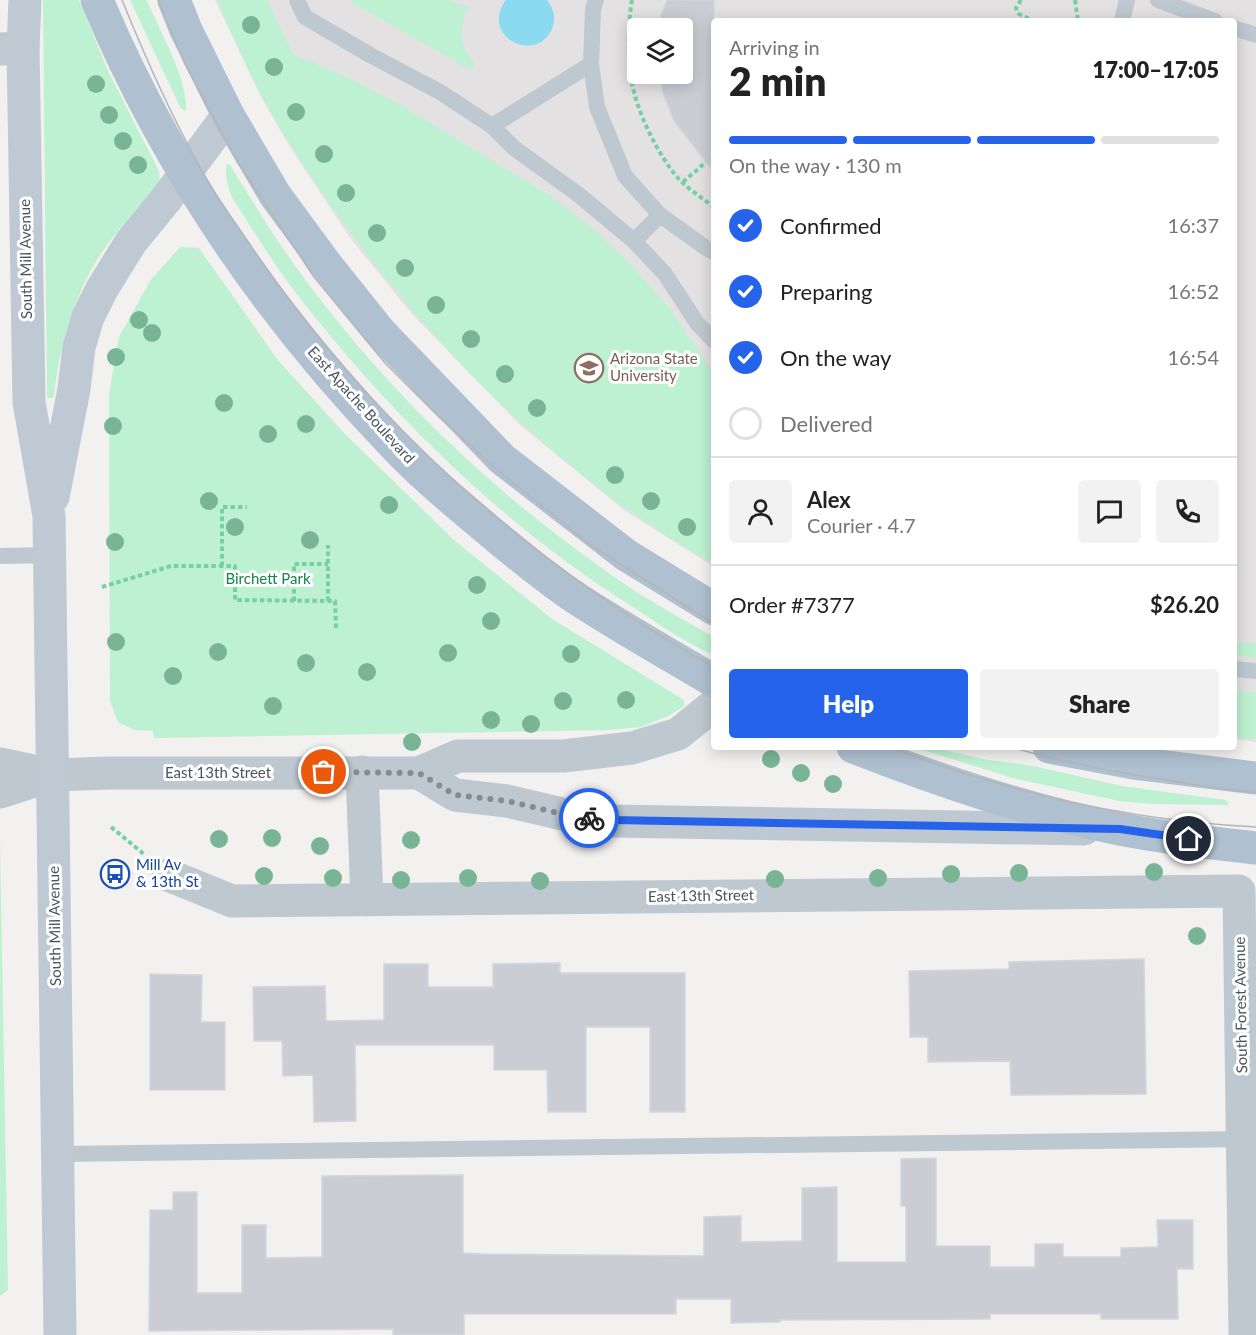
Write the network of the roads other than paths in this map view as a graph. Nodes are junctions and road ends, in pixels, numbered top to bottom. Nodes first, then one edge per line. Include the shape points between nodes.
1 (25, 0) edge
2 (97, 0) edge
3 (174, 0) edge
4 (297, 0) edge
5 (596, 0) edge
6 (1127, 0) edge
7 (1158, 0) edge
8 (1123, 18) edge
9 (1207, 18) edge
10 (11, 48) edge
11 (591, 64) junction
12 (228, 115) junction
13 (492, 126) junction
14 (184, 174) junction
15 (660, 215) junction
16 (634, 241) junction
17 (711, 250) edge
18 (711, 338) edge
19 (49, 516) junction
20 (50, 555) junction
21 (0, 556) edge
22 (711, 607) edge
23 (1237, 669) edge
24 (1256, 671) edge
25 (711, 679) edge
26 (711, 707) edge
27 (861, 750) edge
28 (1065, 750) edge
29 (0, 764) edge
30 (362, 772) junction
31 (419, 773) junction
32 (52, 776) junction
33 (1256, 778) edge
34 (0, 792) edge
35 (1120, 829) junction
36 (1256, 848) edge
37 (168, 874) road end
38 (1239, 891) joint
39 (367, 900) junction
40 (1250, 1139) edge
41 (58, 1154) junction
42 (60, 1335) edge
43 (1245, 1335) edge

1 - 10 main road, South Mill Avenue
2 - 14 main road, East Apache Boulevard via 110,33
3 - 12 main road
4 - 13 lane via 305,16
5 - 11 lane
6 - 8 lane
7 - 9 lane
10 - 19 main road, South Mill Avenue via 28,402
11 - 13 lane
11 - 15 lane via 597,107 625,176
12 - 14 main road, South Mill Avenue
12 - 22 main road via 275,195 332,272 380,332 502,459 626,555
13 - 16 lane via 514,148
14 - 19 main road, South Mill Avenue via 131,242 88,317 79,347
14 - 25 main road, East Apache Boulevard via 255,277 324,367 394,446 475,519 573,596
15 - 16 lane
15 - 17 lane
16 - 18 lane via 665,274
19 - 20 main road, South Mill Avenue
20 - 21 lane
20 - 32 main road, South Mill Avenue
23 - 24 lane
26 - 31 street, East 13th Street via 678,734 632,748 563,756 458,756
27 - 35 main road via 962,787
28 - 33 main road via 1145,765
29 - 32 street
30 - 31 street, East 13th Street
30 - 32 street, East 13th Street
30 - 39 street
31 - 35 street via 455,795 612,820
32 - 34 street
32 - 41 main road, South Mill Avenue
35 - 36 main road
37 - 39 street, East 13th Street via 232,901
38 - 39 street, East 13th Street
38 - 40 street, South Forest Avenue
40 - 41 lane
40 - 43 street, South Forest Avenue
41 - 42 main road, South Mill Avenue

